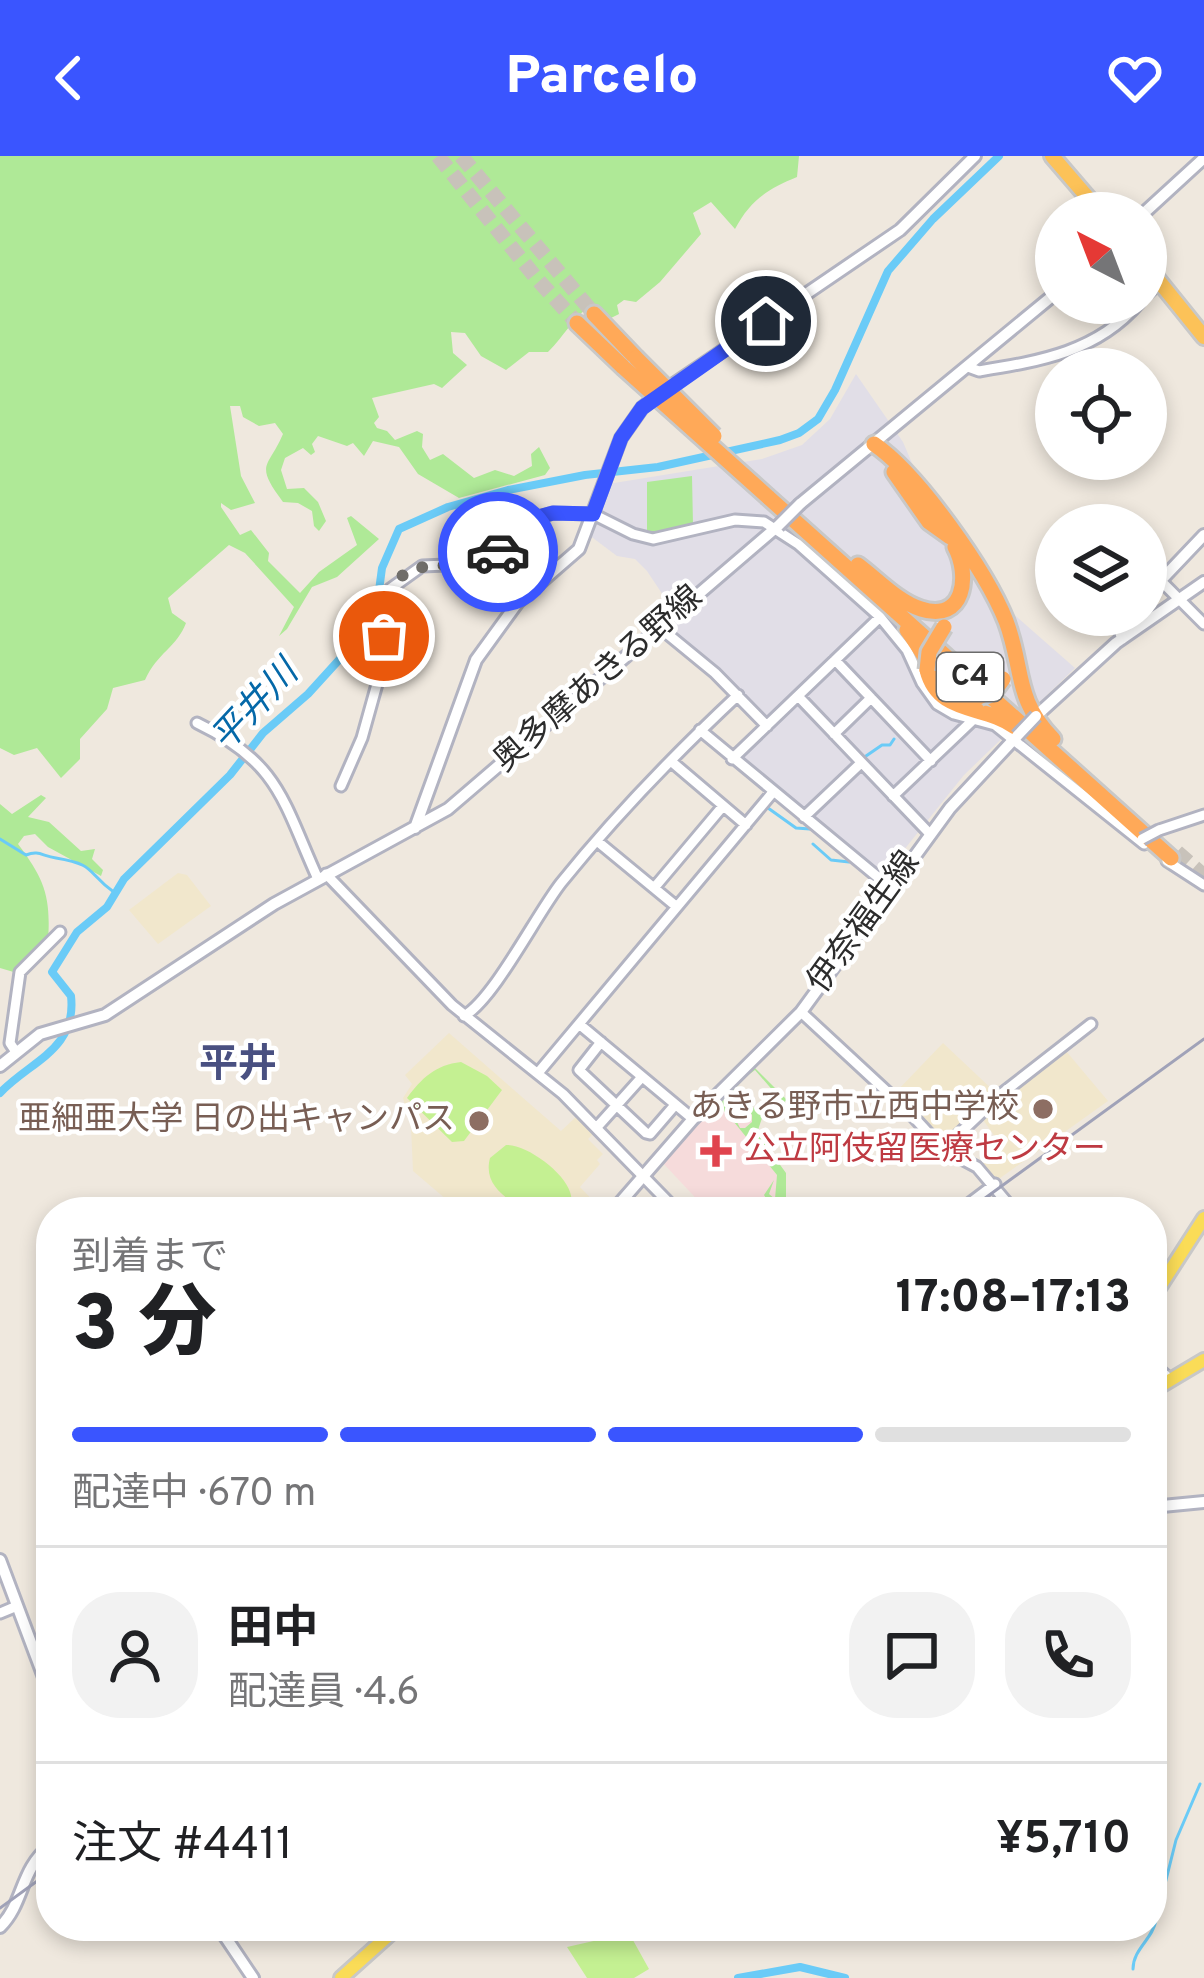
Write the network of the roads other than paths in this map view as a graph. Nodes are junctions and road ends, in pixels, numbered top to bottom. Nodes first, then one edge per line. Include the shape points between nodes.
1 (975, 156) edge
2 (1052, 156) edge
3 (1204, 162) edge
4 (1084, 192) edge
5 (1167, 196) edge
6 (1167, 291) edge
7 (594, 314) tunnel mouth
8 (1035, 314) edge
9 (578, 322) tunnel mouth
10 (1117, 324) edge
11 (1204, 337) edge
12 (630, 363) junction
13 (970, 369) junction
14 (876, 446) junction
15 (771, 495) junction
16 (593, 514) junction
17 (578, 515) junction
18 (777, 527) junction
19 (1204, 535) edge
20 (952, 536) junction
21 (583, 540) junction
22 (828, 540) junction
23 (1167, 573) edge
24 (854, 574) junction
25 (1204, 581) edge
26 (1167, 583) edge
27 (989, 586) junction
28 (1181, 597) junction
29 (880, 617) junction
30 (1204, 620) edge
31 (659, 627) junction
32 (1120, 636) edge
33 (1122, 639) junction
34 (835, 660) junction
35 (738, 695) junction
36 (798, 696) junction
37 (871, 698) junction
38 (975, 718) junction
39 (197, 723) dead end
40 (766, 726) junction
41 (700, 730) junction
42 (834, 734) junction
43 (1015, 738) junction
44 (732, 759) junction
45 (931, 760) junction
46 (671, 762) junction
47 (861, 763) junction
48 (1076, 763) junction
49 (341, 786) dead end
50 (773, 792) junction
51 (1103, 795) junction
52 (893, 796) junction
53 (723, 806) junction
54 (1204, 815) edge
55 (805, 817) junction
56 (746, 825) junction
57 (415, 828) junction
58 (930, 834) junction
59 (1141, 840) junction
60 (597, 841) junction
61 (322, 876) junction
62 (1204, 885) edge
63 (654, 888) junction
64 (891, 888) junction
65 (676, 907) junction
66 (60, 932) dead end
67 (801, 1012) junction
68 (464, 1016) junction
69 (579, 1024) junction
70 (1091, 1024) dead end
71 (601, 1042) junction
72 (16, 1052) junction
73 (0, 1066) edge
74 (538, 1073) junction
75 (642, 1077) junction
76 (617, 1105) junction
77 (675, 1105) junction
78 (693, 1119) junction
79 (598, 1126) junction
80 (943, 1149) junction
81 (644, 1175) junction
82 (995, 1184) junction
83 (625, 1197) edge
84 (664, 1197) edge
85 (978, 1197) edge
86 (1004, 1197) edge
87 (1204, 1219) edge
88 (1167, 1276) edge
89 (1204, 1360) edge
90 (1167, 1376) edge
91 (1171, 1380) junction
92 (1167, 1382) edge
93 (1204, 1502) edge
94 (1167, 1506) edge
95 (0, 1560) edge
96 (17, 1606) junction
97 (0, 1613) edge
98 (36, 1656) edge
99 (36, 1860) edge
100 (0, 1927) edge
101 (228, 1941) edge
102 (382, 1941) edge
103 (253, 1978) edge
104 (341, 1978) edge

1 - 16 main road, 奥多摩あきる野線 via 900,230 653,398 632,419
2 - 4 highway
3 - 5 main road
6 - 11 highway
7 - 12 highway, C4
8 - 13 main road, 奥多摩あきる野線
9 - 12 highway, C4
10 - 13 street via 1071,353
12 - 15 highway, C4, bridge
13 - 14 main road, 奥多摩あきる野線
14 - 18 main road, 奥多摩あきる野線, bridge
14 - 20 highway via 898,474 916,481
15 - 22 highway, C4
15 - 24 highway, C4
16 - 17 street
16 - 18 street via 653,539 742,519
16 - 21 main road, 奥多摩あきる野線
17 - 21 street
17 - 49 street via 531,519 479,562 422,566 394,583 373,705
18 - 29 street
18 - 31 main road, 奥多摩あきる野線
19 - 23 main road
20 - 22 highway via 965,580 954,602 933,611 902,599
20 - 27 highway
20 - 51 highway, bridge via 970,585 929,652 932,685 945,700 1008,722
21 - 57 main road, 奥多摩あきる野線 via 481,651
22 - 48 highway, C4
24 - 27 highway, bridge via 946,686 979,697 1004,679 1006,642
24 - 51 highway, C4
25 - 28 main road, 伊奈福生線
26 - 28 street
27 - 48 highway via 1013,642 1026,706
28 - 30 street
28 - 33 main road, 伊奈福生線
29 - 34 street
29 - 38 street via 908,650 931,698
31 - 35 street
31 - 57 main road, 奥多摩あきる野線 via 456,804
32 - 33 main road, 伊奈福生線
33 - 43 main road, 伊奈福生線, bridge
34 - 36 street
34 - 37 street
35 - 40 street
35 - 41 street
36 - 40 street
36 - 42 street
37 - 42 street
37 - 45 street
38 - 43 street
38 - 45 street
39 - 61 street via 252,757 276,784
40 - 44 street
41 - 44 street
41 - 46 street
42 - 47 street
43 - 58 main road, 伊奈福生線
43 - 59 street
44 - 50 street
45 - 52 street
46 - 53 street
46 - 60 street
47 - 52 street
47 - 55 street
48 - 51 highway, C4 via 1174,855
50 - 55 street
50 - 56 street
52 - 58 street
53 - 56 street
53 - 63 street
54 - 59 street, bridge
55 - 64 street
56 - 65 street
57 - 61 main road, 奥多摩あきる野線
58 - 64 main road, 伊奈福生線
59 - 62 street
60 - 63 street
60 - 68 street
61 - 68 street
61 - 72 main road, 奥多摩あきる野線 via 112,1011 40,1034
63 - 65 street
64 - 67 main road, 伊奈福生線
65 - 69 street
66 - 72 street via 18,978 10,1042
67 - 78 main road, 伊奈福生線
67 - 80 street
68 - 74 street
69 - 71 street
69 - 74 street
70 - 80 street
71 - 75 street
71 - 76 street via 579,1070
72 - 73 main road
74 - 79 street
75 - 76 street
75 - 77 street
76 - 77 street via 648,1134
76 - 79 street
77 - 78 street
78 - 81 main road, 伊奈福生線
79 - 81 street
80 - 82 street
81 - 83 main road, 伊奈福生線
81 - 84 street
82 - 85 street
82 - 86 street
87 - 88 main road
89 - 91 main road
90 - 91 street
91 - 92 main road
93 - 94 main road
95 - 96 main road
96 - 97 street
96 - 98 main road
99 - 100 main road
101 - 103 main road
102 - 104 main road

